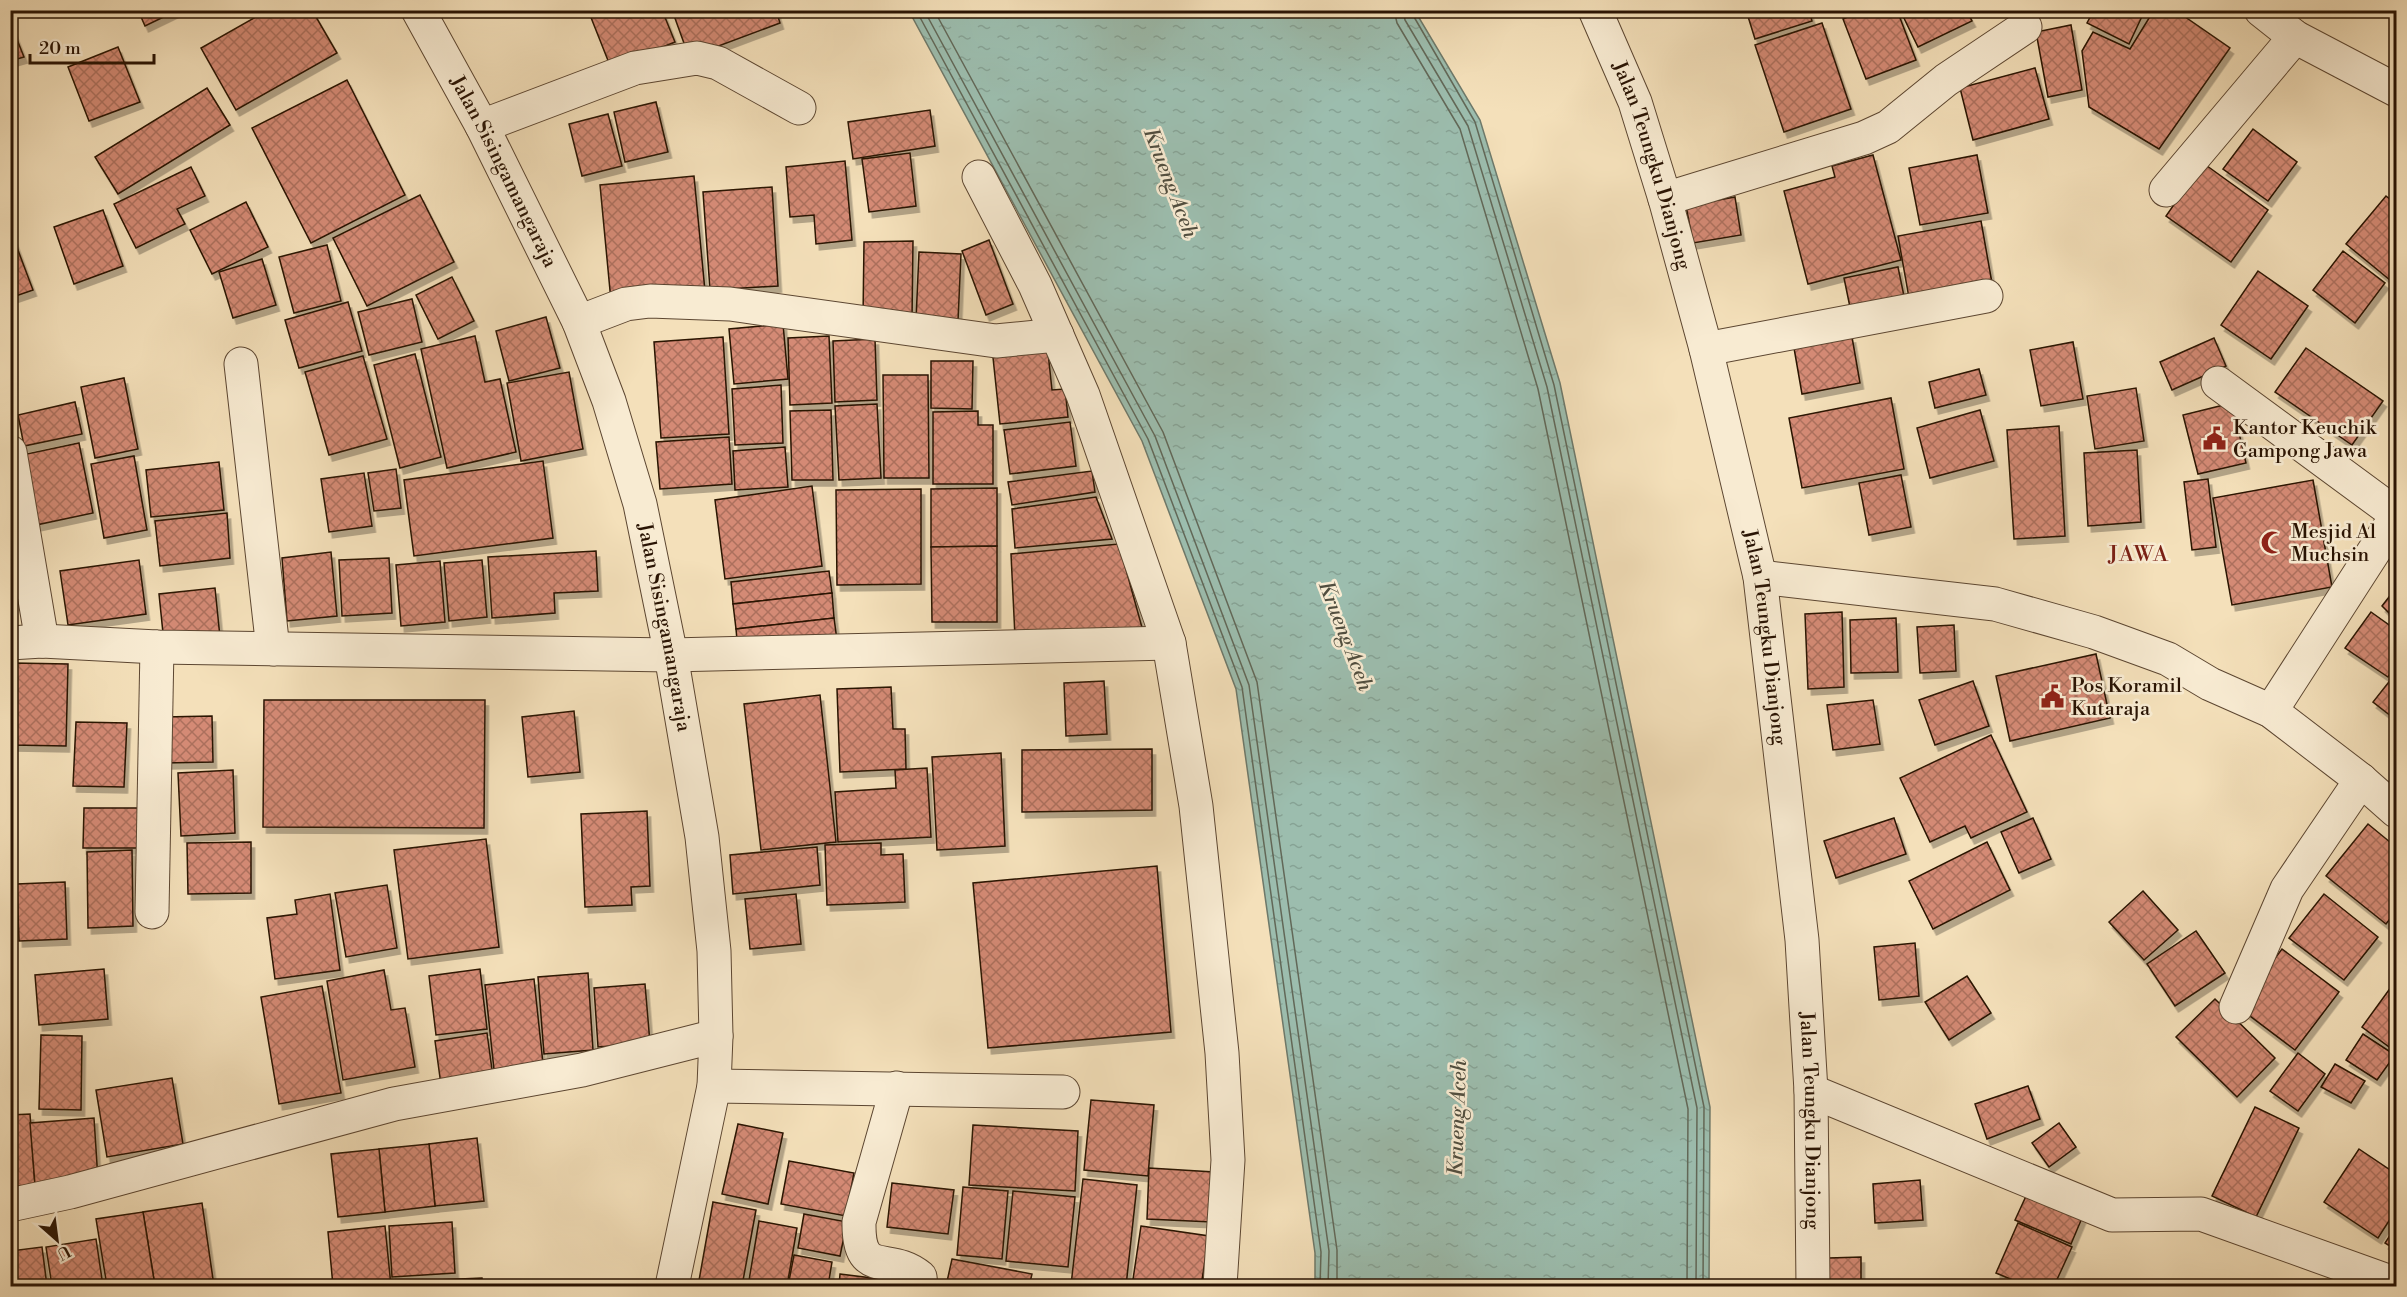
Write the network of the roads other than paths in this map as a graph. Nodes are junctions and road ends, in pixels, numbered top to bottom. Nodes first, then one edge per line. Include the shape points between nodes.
1 (418, 10) edge
2 (1594, 10) edge
3 (2261, 10) edge
4 (2025, 27) dead end
5 (2295, 37) junction
6 (2397, 90) edge
7 (799, 108) dead end
8 (482, 126) junction
9 (979, 177) dead end
10 (2166, 190) dead end
11 (1665, 199) junction
12 (1986, 296) dead end
13 (579, 322) junction
14 (1057, 335) junction
15 (1706, 349) junction
16 (241, 364) dead end
17 (2218, 383) dead end
18 (10, 452) edge
19 (2397, 515) edge
20 (1760, 576) junction
21 (26, 642) edge
22 (1169, 643) junction
23 (157, 647) junction
24 (273, 649) junction
25 (671, 655) junction
26 (2271, 711) junction
27 (2361, 780) junction
28 (2397, 811) edge
29 (152, 912) dead end
30 (2236, 1007) dead end
31 (716, 1036) junction
32 (714, 1086) junction
33 (897, 1088) junction
34 (1811, 1090) junction
35 (1063, 1092) dead end
36 (10, 1205) edge
37 (2397, 1284) edge
38 (672, 1287) edge
39 (921, 1287) edge
40 (1220, 1287) edge
41 (1813, 1287) edge

1 - 8 street, Jalan Sisingamangaraja
2 - 11 street, Jalan Teungku Dianjong via 1635,102
3 - 5 street
4 - 11 street via 1880,131
5 - 6 street
5 - 10 street
7 - 8 street via 718,63 697,58 635,68
8 - 13 street, Jalan Sisingamangaraja
9 - 14 street
11 - 15 street, Jalan Teungku Dianjong
12 - 15 street
13 - 14 street via 626,304 650,301 730,304 996,341
13 - 25 street, Jalan Sisingamangaraja via 609,401 640,504
14 - 22 street via 1083,395
15 - 20 street, Jalan Teungku Dianjong
16 - 24 street
17 - 19 street
18 - 21 street
19 - 26 street
20 - 26 street via 1995,604 2094,632 2168,659 2210,684
20 - 34 street, Jalan Teungku Dianjong via 1802,940
21 - 23 street
22 - 25 street
22 - 40 street via 1196,806 1222,1053 1228,1160
23 - 24 street
23 - 29 street
24 - 25 street
25 - 31 street, Jalan Sisingamangaraja via 702,837 714,951
26 - 27 street
27 - 28 street
27 - 30 street via 2288,889
31 - 32 street, Jalan Sisingamangaraja
31 - 36 street via 582,1070 394,1104
32 - 33 street
32 - 38 street, Jalan Sisingamangaraja
33 - 35 street
33 - 39 street via 859,1222 859,1239 862,1253 870,1260 911,1269 920,1277
34 - 37 street via 2112,1215 2201,1214
34 - 41 street, Jalan Teungku Dianjong

